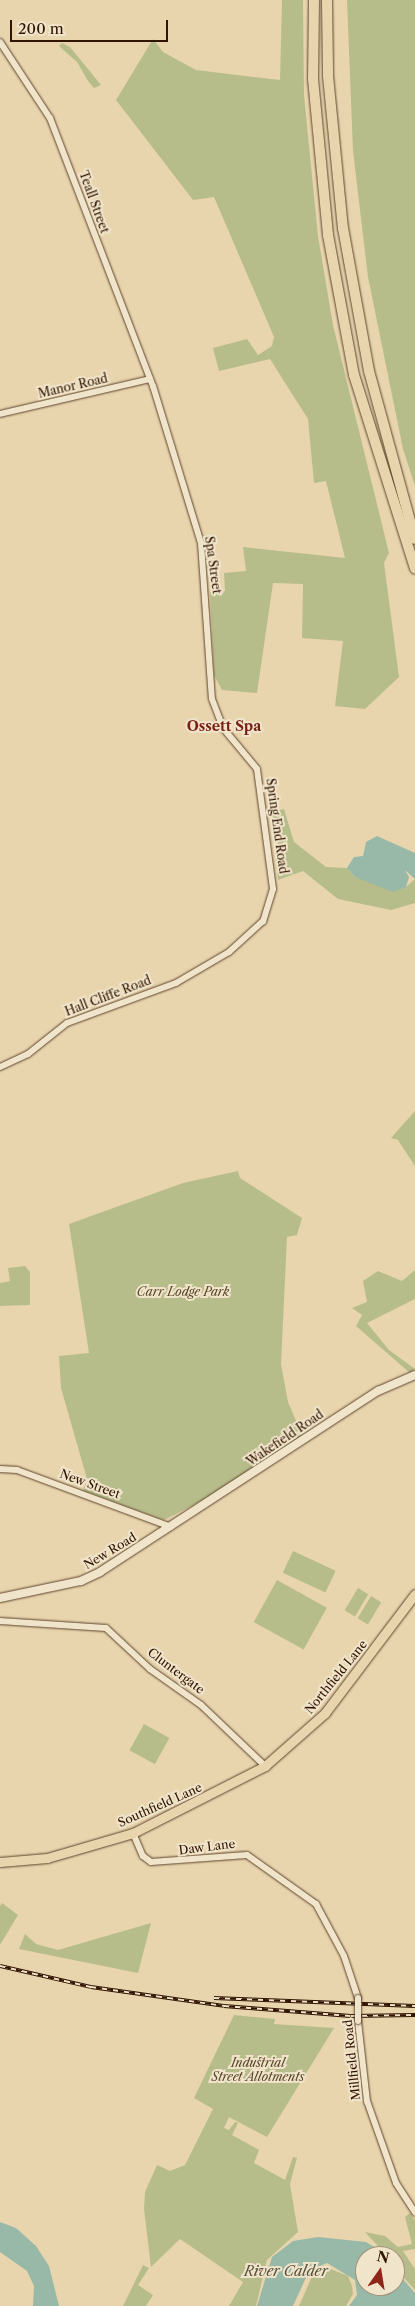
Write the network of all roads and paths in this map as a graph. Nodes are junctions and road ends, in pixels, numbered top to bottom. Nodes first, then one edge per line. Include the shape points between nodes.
1 (314, 0) edge
2 (328, 0) edge
3 (0, 42) edge
4 (150, 379) junction
5 (0, 414) edge
6 (415, 539) edge
7 (415, 569) edge
8 (223, 728) joint
9 (176, 983) joint
10 (0, 1067) edge
11 (415, 1375) edge
12 (0, 1469) edge
13 (171, 1527) junction
14 (415, 1594) edge
15 (0, 1598) edge
16 (0, 1621) edge
17 (265, 1766) junction
18 (133, 1833) junction
19 (0, 1862) edge
20 (316, 1904) joint
21 (415, 2212) edge

1 - 7 highway via 313,26 328,235 354,375
2 - 6 highway via 326,26 343,228 369,371
3 - 4 street, Teall Street via 50,118
4 - 5 street, Manor Road
4 - 8 street, Spa Street via 201,543 212,699
8 - 9 street, Spring End Road via 257,769 270,845 272,899 263,921 242,942
9 - 10 street, Hall Cliffe Road via 67,1023 28,1054
11 - 13 main road, Wakefield Road via 378,1391
12 - 13 street, New Street via 17,1470
13 - 15 main road, New Road via 81,1581
14 - 17 highway, Northfield Lane via 325,1713
16 - 17 street, Cluntergate via 106,1628 150,1669 201,1705
17 - 18 highway, Southfield Lane
18 - 19 highway, Southfield Lane via 47,1858
18 - 20 street, Daw Lane via 143,1856 151,1862 247,1855
20 - 21 street, Millfield Road, bridge via 344,1956 358,1998 367,2100 396,2183

